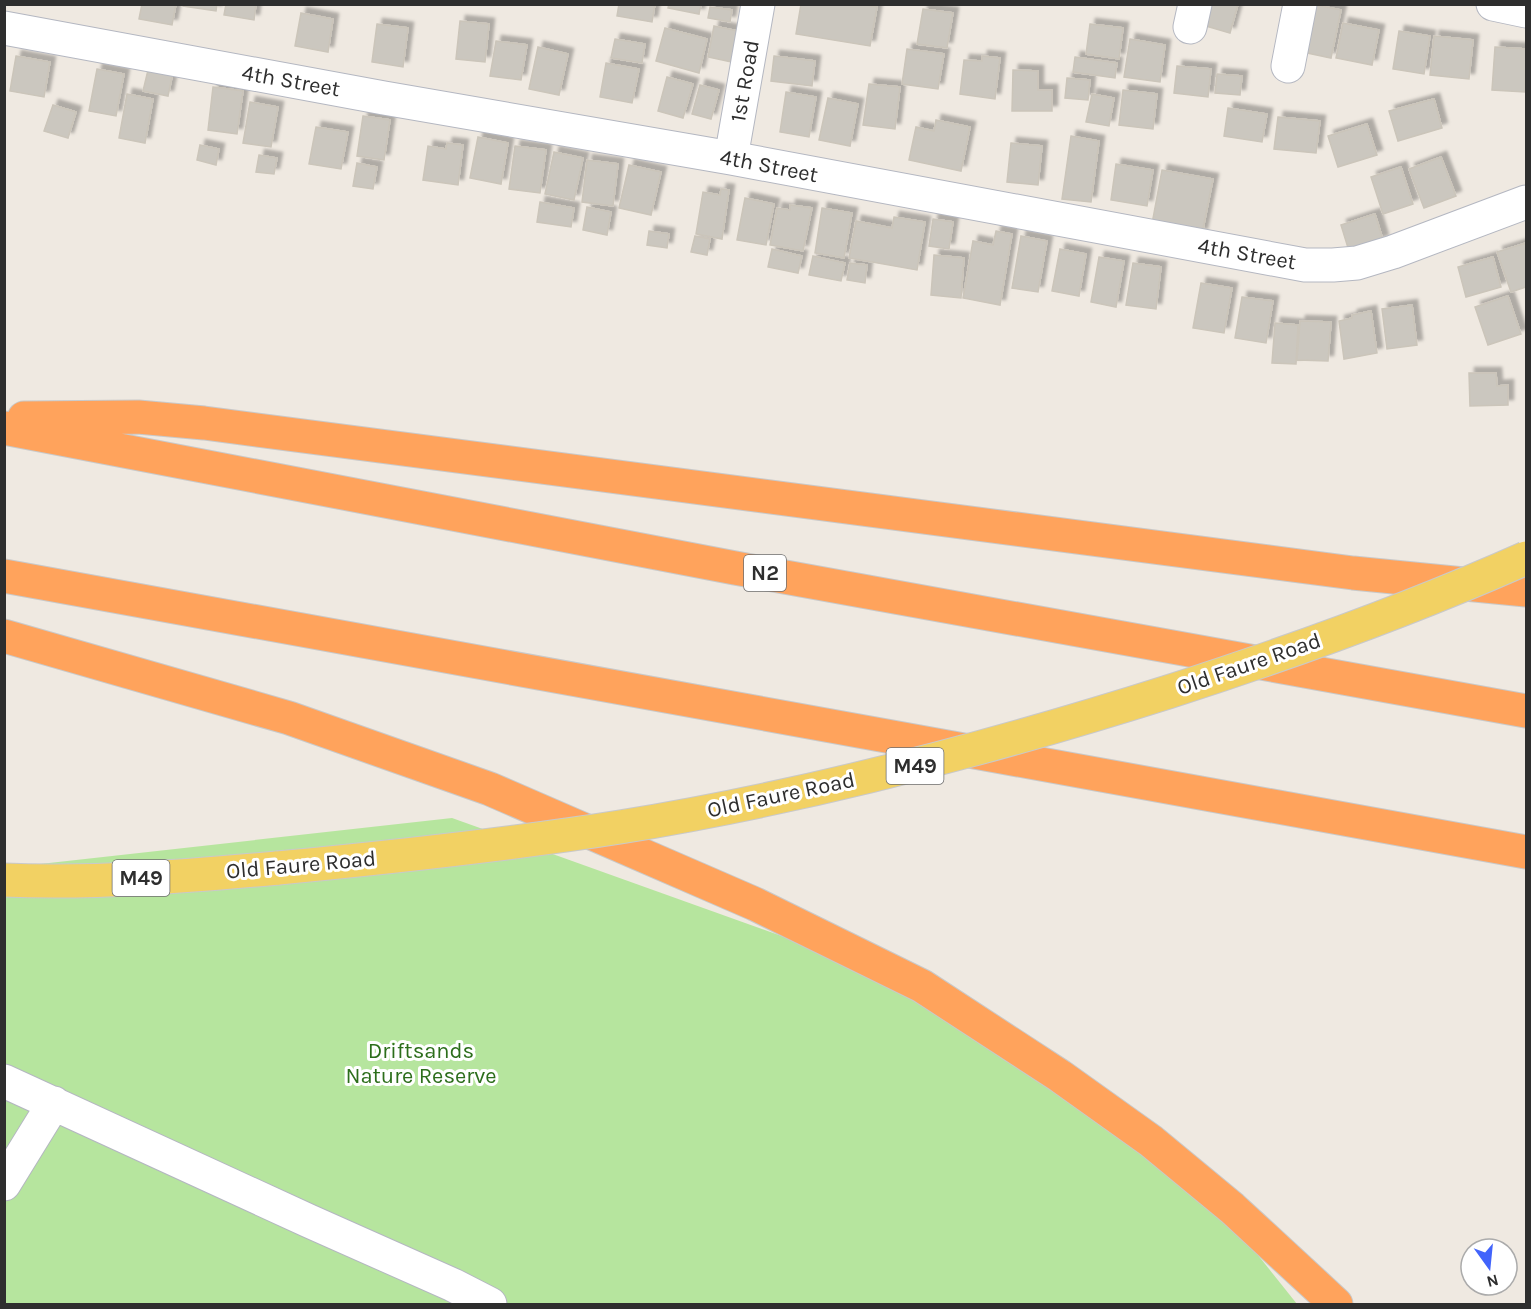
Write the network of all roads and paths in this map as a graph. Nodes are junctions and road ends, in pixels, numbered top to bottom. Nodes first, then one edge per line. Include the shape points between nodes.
1 (758, 4) edge
2 (1300, 4) edge
3 (1493, 4) edge
4 (1527, 11) edge
5 (4, 28) edge
6 (1288, 66) dead end
7 (731, 158) junction
8 (1527, 202) edge
9 (4, 418) edge
10 (4, 428) edge
11 (1527, 558) edge
12 (4, 576) edge
13 (1527, 590) edge
14 (4, 636) edge
15 (1527, 711) edge
16 (1527, 852) edge
17 (4, 880) edge
18 (4, 1081) edge
19 (54, 1103) junction
20 (4, 1184) edge
21 (490, 1305) edge
22 (1336, 1305) edge

1 - 7 street, 1st Road
2 - 6 street
3 - 4 street
5 - 7 street, 4th Street
7 - 8 street, 4th Street via 1305,265 1349,264 1384,255
9 - 13 highway via 138,417 204,423 1353,573
10 - 15 highway, N2 via 735,568
11 - 17 main road, Old Faure Road / M49, bridge via 1365,625 1074,722 908,768 802,792 620,827 439,851 157,878
12 - 16 highway
14 - 22 highway via 289,718 490,789 755,904 922,986 1151,1141 1232,1208
18 - 19 street
19 - 20 street
19 - 21 street

